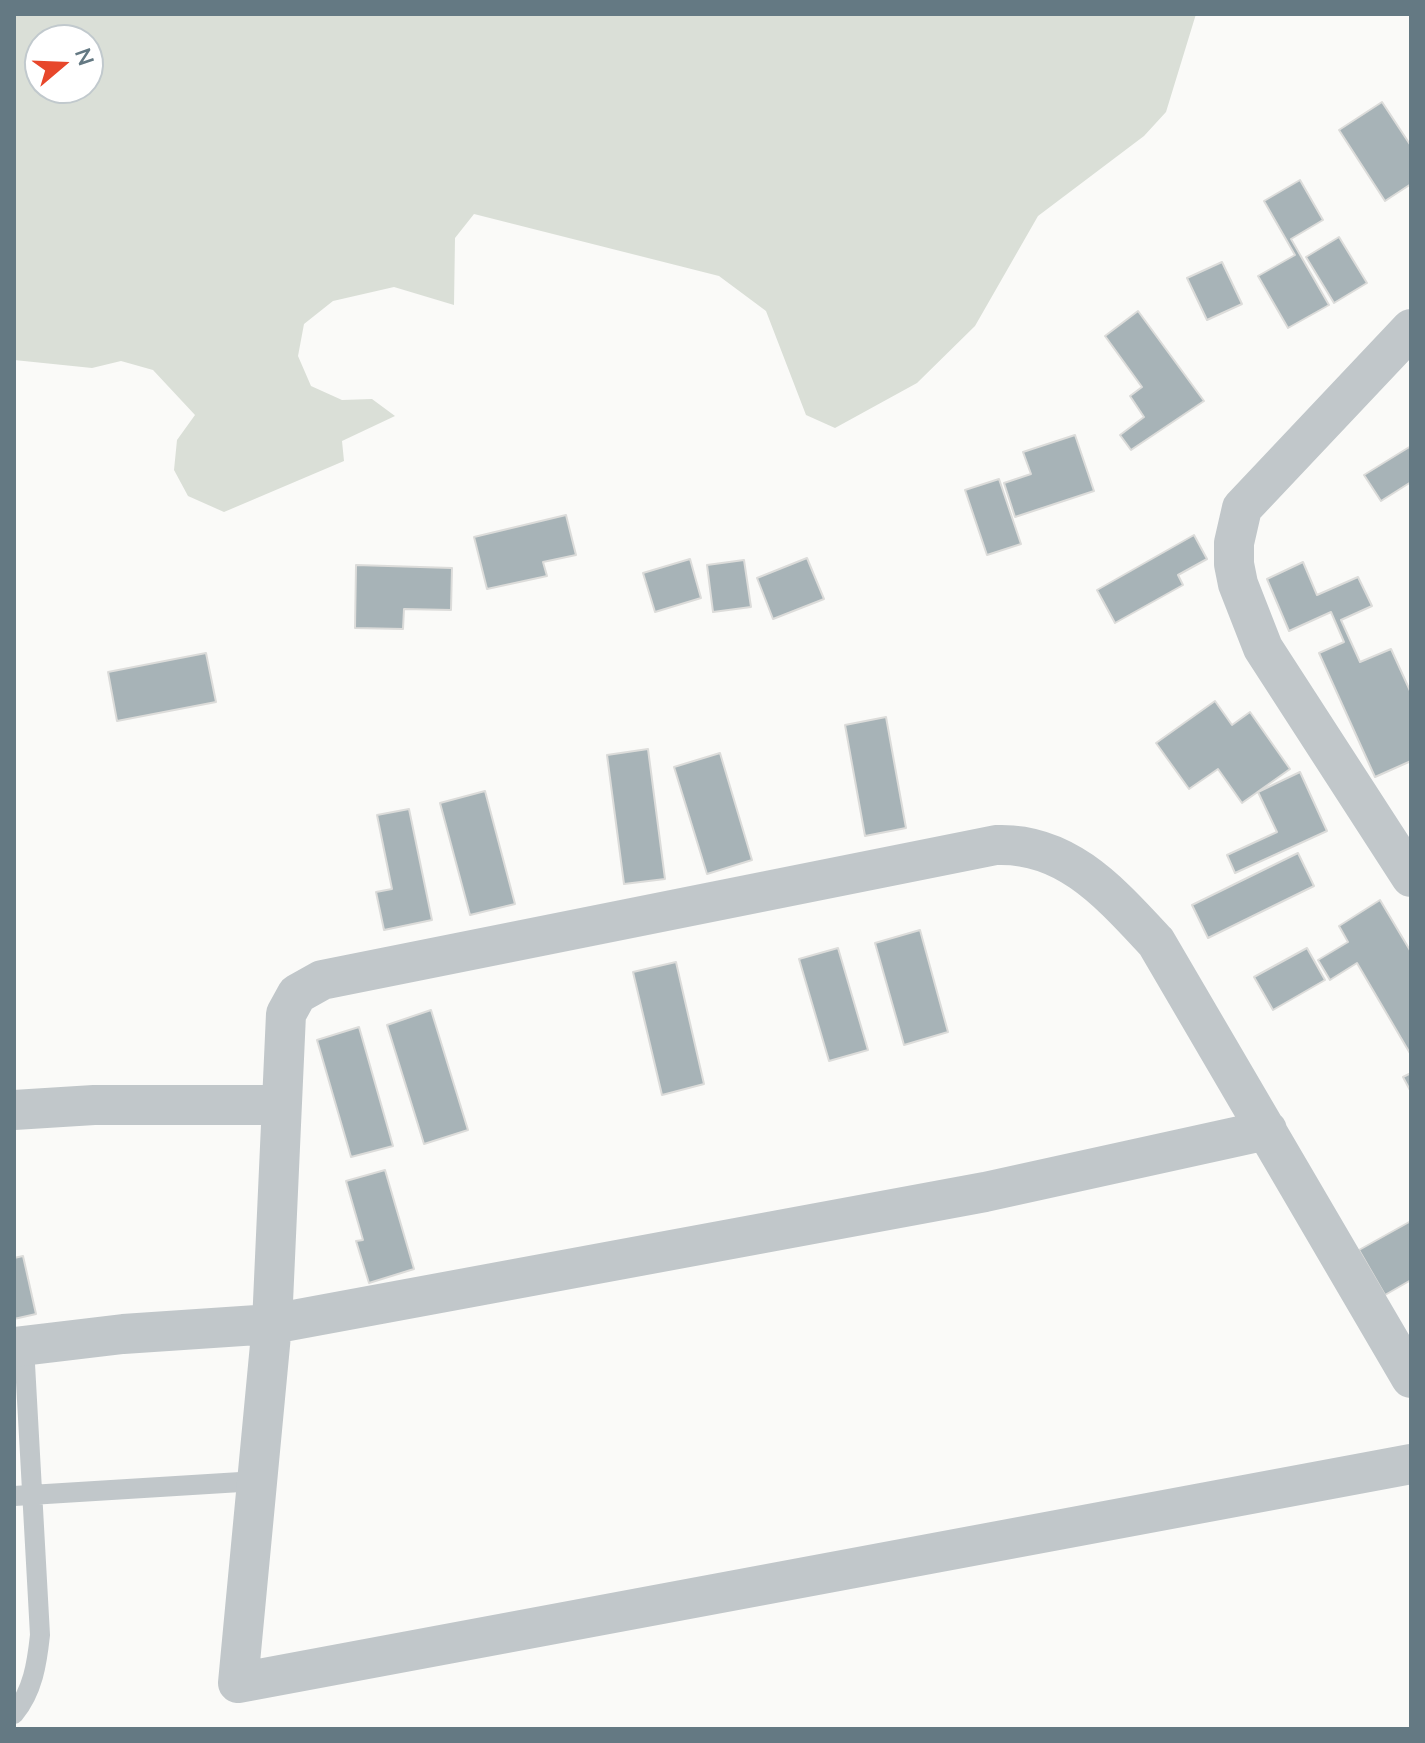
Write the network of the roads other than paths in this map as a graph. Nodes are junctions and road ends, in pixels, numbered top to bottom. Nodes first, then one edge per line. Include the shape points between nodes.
1 (1411, 329) edge
2 (1410, 874) edge
3 (280, 1105) junction
4 (14, 1110) edge
5 (1267, 1130) junction
6 (272, 1324) junction
7 (19, 1346) edge
8 (1411, 1378) edge
9 (1411, 1464) edge
10 (257, 1481) junction
11 (23, 1496) edge
12 (14, 1714) edge

1 - 2 street via 1242,508 1234,553 1238,584 1263,648
3 - 4 street
3 - 5 street via 286,1014 308,985 1014,844 1070,862 1113,896 1156,942
3 - 6 street
5 - 6 street via 985,1192
5 - 8 street
6 - 7 street
6 - 10 street
7 - 11 lane
9 - 10 street via 238,1683
10 - 11 lane
11 - 12 lane via 40,1635 31,1682

